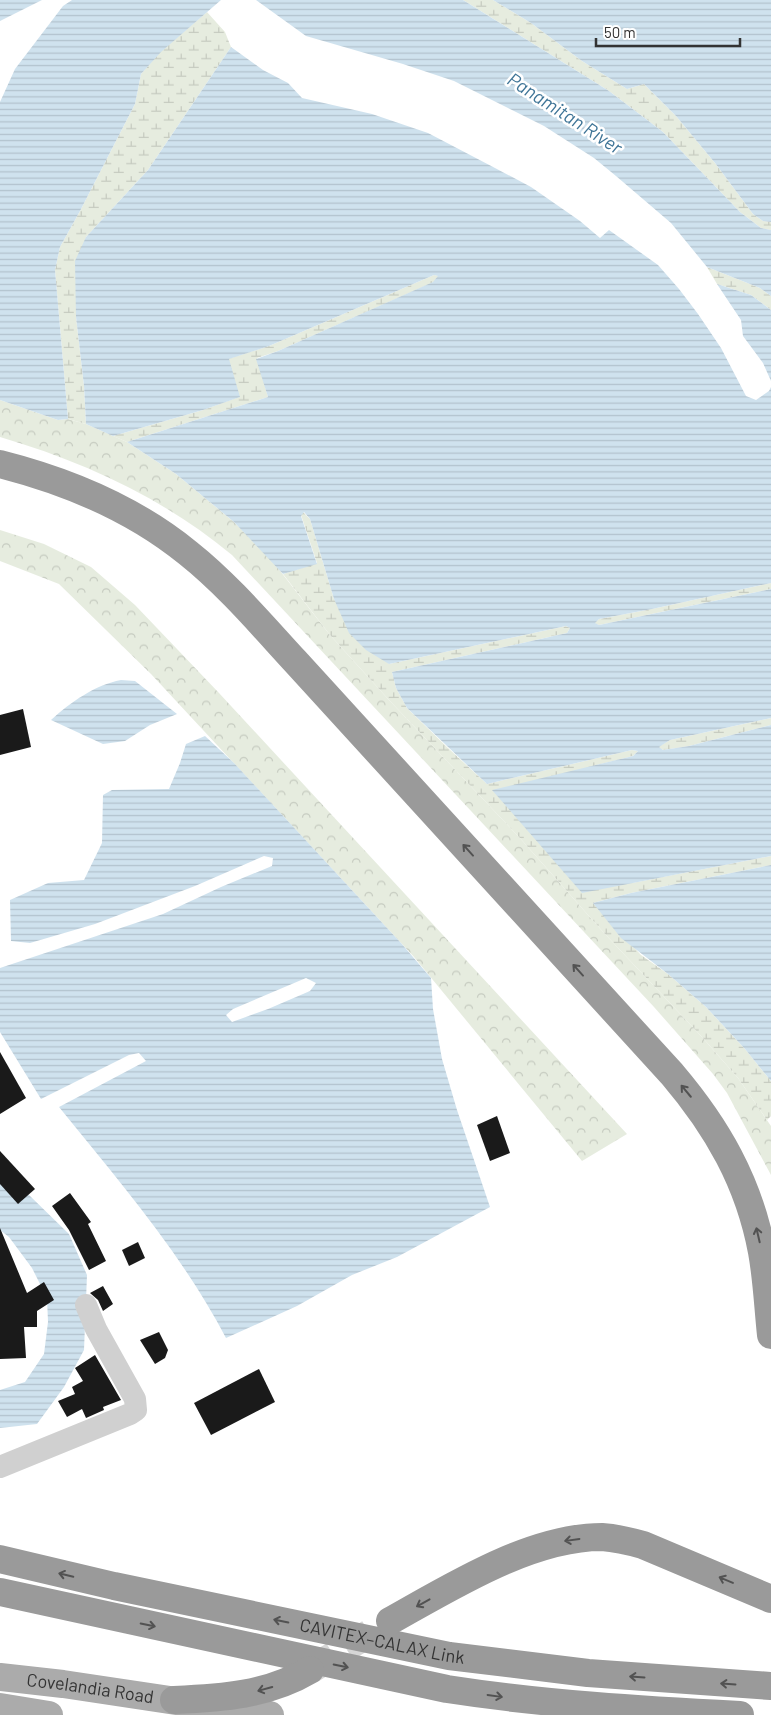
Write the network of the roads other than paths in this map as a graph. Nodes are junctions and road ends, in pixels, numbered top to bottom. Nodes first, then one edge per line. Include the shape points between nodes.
1 (0, 464) edge
2 (86, 1305) dead end
3 (771, 1335) edge
4 (0, 1468) edge
5 (0, 1558) edge
6 (0, 1592) edge
7 (771, 1599) edge
8 (390, 1621) tunnel mouth
9 (0, 1665) edge
10 (310, 1670) tunnel mouth
11 (0, 1677) edge
12 (63, 1684) junction
13 (771, 1686) edge
14 (174, 1700) junction
15 (0, 1707) edge
16 (49, 1715) edge
17 (270, 1715) edge
18 (740, 1715) edge

3 -> 1 highway via 762,1252 744,1186 712,1125 672,1074 295,661 202,565 156,530 108,503 51,479
2 - 4 street via 135,1399 136,1410
13 -> 5 highway, CAVITEX–CALAX Link via 588,1673 449,1656 114,1586
6 -> 18 highway, CAVITEX–CALAX Link via 447,1689 583,1706
7 -> 8 highway via 643,1545 603,1537 585,1538 520,1555
9 - 12 main road
10 -> 14 highway via 263,1690
11 - 12 main road, Covelandia Road
12 - 14 main road, Covelandia Road
14 - 17 main road, Covelandia Road
15 - 16 main road, Covelandia Road

